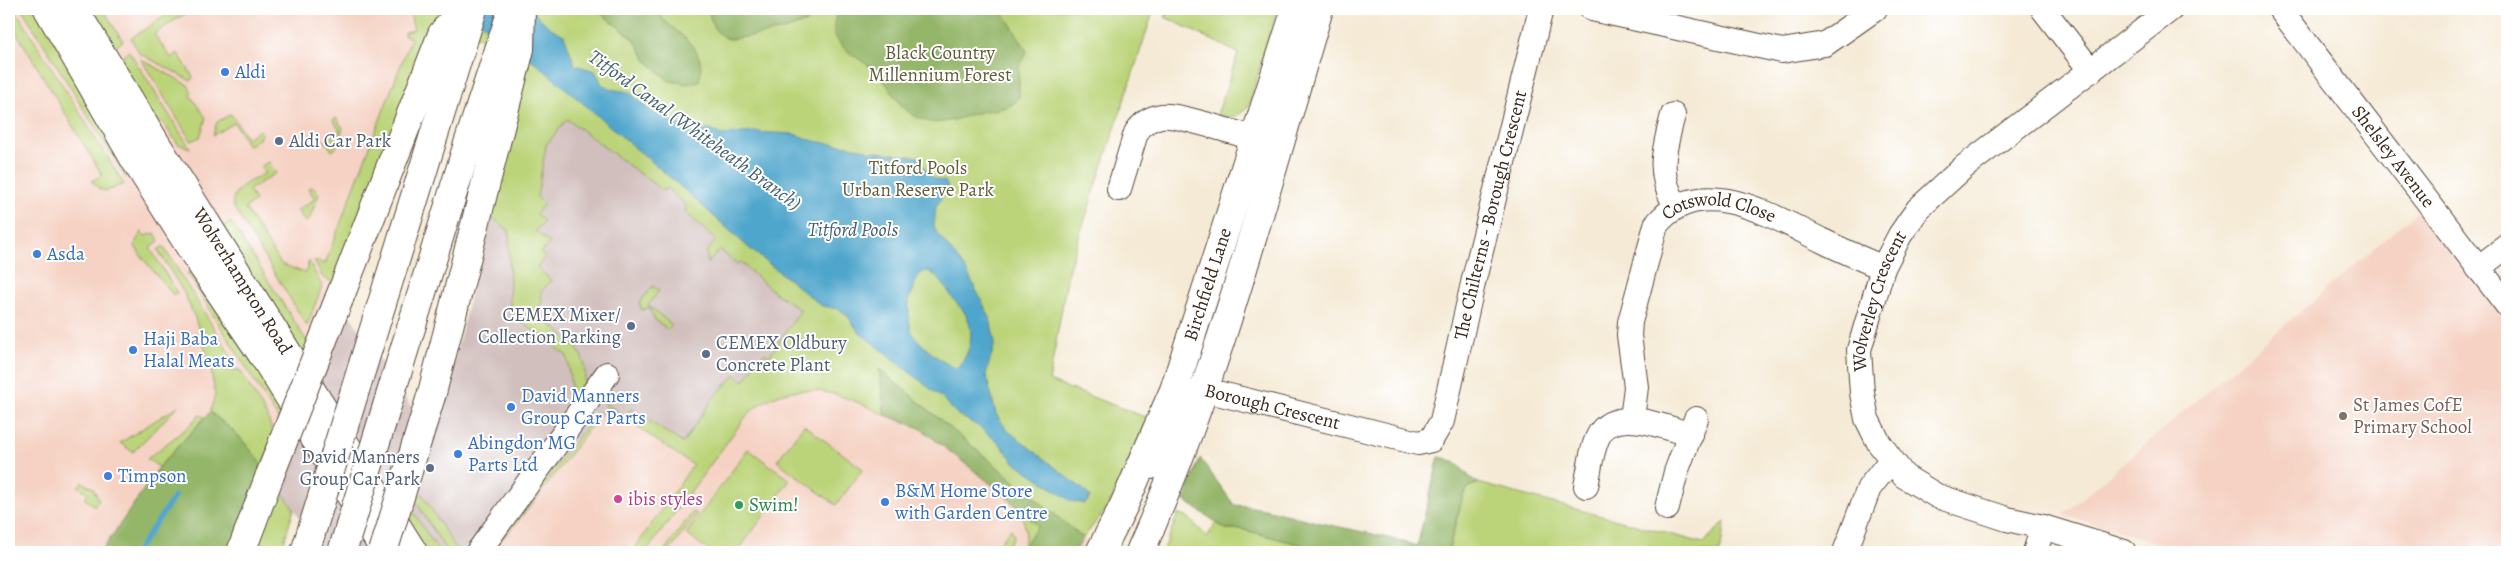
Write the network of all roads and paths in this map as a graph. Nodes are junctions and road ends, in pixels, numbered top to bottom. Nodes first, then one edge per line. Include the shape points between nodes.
1 (48, 9) edge
2 (74, 9) edge
3 (462, 9) edge
4 (473, 9) edge
5 (513, 9) edge
6 (521, 9) edge
7 (1296, 9) edge
8 (1320, 9) edge
9 (1541, 9) edge
10 (1592, 9) edge
11 (1875, 9) edge
12 (2043, 9) edge
13 (2171, 9) edge
14 (2280, 9) edge
15 (2091, 71) junction
16 (115, 75) junction
17 (1673, 115) dead end
18 (1256, 138) junction
19 (178, 177) junction
20 (1119, 189) dead end
21 (164, 205) junction
22 (1676, 206) junction
23 (2507, 246) edge
24 (197, 258) junction
25 (1883, 268) junction
26 (2478, 268) junction
27 (2507, 304) edge
28 (607, 374) dead end
29 (1205, 390) junction
30 (1632, 419) junction
31 (1442, 421) joint
32 (1891, 460) junction
33 (1586, 486) dead end
34 (1124, 506) junction
35 (1667, 508) dead end
36 (2043, 527) junction
37 (308, 543) edge
38 (240, 552) edge
39 (342, 552) edge
40 (384, 552) edge
41 (413, 552) edge
42 (478, 552) edge
43 (1100, 552) edge
44 (1140, 552) edge
45 (1845, 552) edge
46 (2035, 552) edge
47 (2124, 552) edge

1 - 21 main road, Wolverhampton Road
2 - 16 main road, Wolverhampton Road
3 - 38 main road, bridge via 442,34
4 - 37 main road, bridge
5 - 39 main road, bridge
6 - 40 main road, bridge via 520,49 432,393
7 - 18 main road, Birchfield Lane
8 - 29 main road, Birchfield Lane
9 - 31 street, The Chilterns - Borough Crescent
10 - 11 street via 1782,51 1824,44
12 - 15 street
13 - 15 street, Wolverley Crescent
14 - 26 street, Shelsley Avenue
15 - 25 street, Wolverley Crescent via 1964,167 1918,209
16 - 19 main road, Wolverhampton Road
16 - 21 main road via 112,95 164,184
17 - 22 street via 1663,154 1663,175
18 - 20 street via 1171,116 1151,119 1136,133
18 - 34 main road, Birchfield Lane via 1174,390
19 - 24 main road via 176,200 189,221
19 - 41 main road, Wolverhampton Road
21 - 24 main road, Wolverhampton Road
22 - 25 street, Cotswold Close via 1703,199 1752,207
22 - 30 street, Cotswold Close via 1665,213 1656,225 1630,322 1636,388
23 - 26 street
24 - 40 main road, Wolverhampton Road via 266,360
25 - 32 street, Wolverley Crescent via 1859,350 1867,419
26 - 27 street, Shelsley Avenue
28 - 42 street
29 - 31 street, Borough Crescent via 1418,443 1432,440
29 - 34 street, Borough Crescent via 1188,394 1162,452
29 - 44 main road, Birchfield Lane via 1166,494
30 - 33 street via 1611,424 1601,431
30 - 35 street via 1691,433
32 - 36 street, Wolverley Crescent via 1904,476 1937,496 2006,519
32 - 45 street via 1870,488
34 - 43 main road, Birchfield Lane
36 - 46 street
36 - 47 street, Wolverley Crescent

